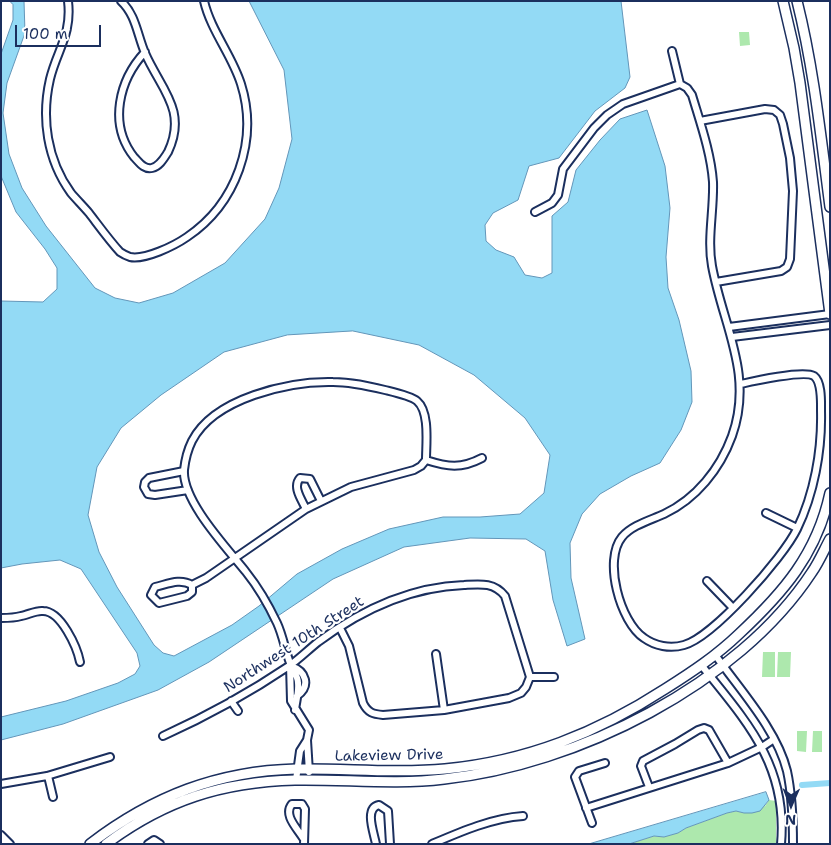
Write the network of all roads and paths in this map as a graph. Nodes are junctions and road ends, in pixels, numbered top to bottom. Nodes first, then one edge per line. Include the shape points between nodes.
1 (68, 1) edge
2 (121, 1) edge
3 (204, 1) edge
4 (783, 1) edge
5 (797, 1) edge
6 (672, 51) dead end
7 (144, 52) junction
8 (680, 84) junction
9 (700, 120) junction
10 (821, 141) junction
11 (808, 142) junction
12 (830, 207) edge
13 (535, 212) dead end
14 (716, 282) junction
15 (830, 314) edge
16 (830, 325) edge
17 (729, 327) junction
18 (732, 337) junction
19 (741, 384) junction
20 (482, 458) dead end
21 (426, 460) junction
22 (184, 471) junction
23 (188, 490) junction
24 (830, 494) edge
25 (321, 501) junction
26 (306, 509) junction
27 (766, 514) dead end
28 (798, 528) junction
29 (830, 539) edge
30 (234, 558) junction
31 (802, 562) junction
32 (813, 571) junction
33 (707, 581) dead end
34 (192, 585) junction
35 (733, 608) junction
36 (1, 618) edge
37 (340, 628) junction
38 (436, 654) dead end
39 (716, 656) junction
40 (80, 662) dead end
41 (290, 665) junction
42 (702, 666) junction
43 (723, 666) junction
44 (710, 675) junction
45 (530, 677) junction
46 (554, 677) dead end
47 (231, 701) junction
48 (295, 710) junction
49 (444, 710) junction
50 (238, 711) dead end
51 (163, 736) dead end
52 (774, 739) junction
53 (307, 740) junction
54 (762, 747) junction
55 (110, 757) dead end
56 (605, 763) dead end
57 (728, 763) junction
58 (296, 769) junction
59 (309, 770) junction
60 (48, 776) junction
61 (296, 780) junction
62 (310, 781) junction
63 (1, 784) edge
64 (649, 787) junction
65 (53, 797) dead end
66 (586, 808) junction
67 (523, 816) dead end
68 (592, 823) dead end
69 (1, 835) edge
70 (304, 841) edge
71 (10, 844) edge
72 (90, 844) edge
73 (106, 844) edge
74 (148, 844) edge
75 (160, 844) edge
76 (376, 844) edge
77 (390, 844) edge
78 (432, 844) edge
79 (781, 844) edge
80 (793, 844) edge

1 - 3 street via 65,41 46,99 49,145 57,170 71,193 120,252 130,257 164,249 204,224 232,186 243,159 247,133 241,84
2 - 7 street via 135,22
4 - 11 street via 796,56
5 - 10 street via 814,82
6 - 8 street
7 - 7 street via 134,64 120,96 118,112 124,140 132,154 145,167 151,168 164,160 175,127 172,102
8 - 9 street via 692,94
8 - 13 street via 622,104 606,115 563,169 558,195 552,203
9 - 14 street via 713,178 710,244
9 - 14 street via 774,110 780,115 790,158 793,191 787,267 781,271
10 - 11 street
10 - 12 street
11 - 15 street
14 - 17 street
15 - 17 street
16 - 18 street
17 - 18 street
18 - 19 street
19 - 28 street via 807,374 819,383 819,445 815,473
19 - 35 street via 732,435 722,459 706,481 690,498 623,536 614,558 621,603 629,623 652,644 668,647 695,641
20 - 21 street via 460,466
21 - 22 street via 426,419 417,401 364,385 308,383 254,395 217,414 203,425 192,441
21 - 25 street via 414,470 351,487
22 - 23 street
22 - 23 street via 149,478 144,486 148,494 155,495
23 - 30 street via 195,505
24 - 31 street, Lakeview Drive via 818,535
25 - 26 street
25 - 26 street via 312,482 300,478 296,486
26 - 30 street
27 - 28 street
28 - 35 street via 760,580
29 - 32 street, Lakeview Drive
30 - 34 street
30 - 41 street via 277,624
31 - 32 street
31 - 39 street, Lakeview Drive via 760,614
32 - 43 street, Lakeview Drive via 779,614
33 - 35 street
34 - 34 street via 192,592 187,596 159,603 151,595 155,586 180,581
36 - 40 street via 47,611 58,618 77,648
37 - 41 street, Northwest 10th Street
37 - 45 street, Northwest 10th Street via 374,606 425,589 486,584 504,596
37 - 49 street via 349,646 366,710 383,715
38 - 49 street
39 - 42 street, Lakeview Drive
39 - 43 street
41 - 47 street, Northwest 10th Street
41 - 48 street via 291,701
41 - 48 street via 304,676 305,684 297,696
42 - 44 street
42 - 59 street, Lakeview Drive via 622,716 532,752 439,770
43 - 44 street, Lakeview Drive
43 - 52 street via 757,710
44 - 54 street
44 - 62 street, Lakeview Drive via 667,704 619,728 574,748 528,763 444,779
45 - 46 street
45 - 49 street via 521,693 509,698
47 - 50 street
47 - 51 street, Northwest 10th Street
48 - 53 street via 309,730
52 - 54 street
52 - 80 street via 786,769 791,794
53 - 58 street via 300,751
53 - 59 street
54 - 57 street
54 - 79 street via 779,794
55 - 60 street
56 - 66 street via 579,771 575,777
57 - 64 street
57 - 64 street via 709,730 704,728 643,761 641,766
58 - 59 street, Lakeview Drive
58 - 61 street
58 - 72 street, Lakeview Drive via 248,773 197,785 147,806
59 - 62 street
60 - 63 street
60 - 65 street
61 - 62 street, Lakeview Drive
61 - 73 street, Lakeview Drive via 199,794 164,808 127,828
64 - 66 street
66 - 68 street
67 - 78 street via 510,817
69 - 71 street
70 - 70 street via 289,816 292,804 302,804 305,809
74 - 75 street via 154,840
76 - 77 street via 371,809 379,805 388,811

